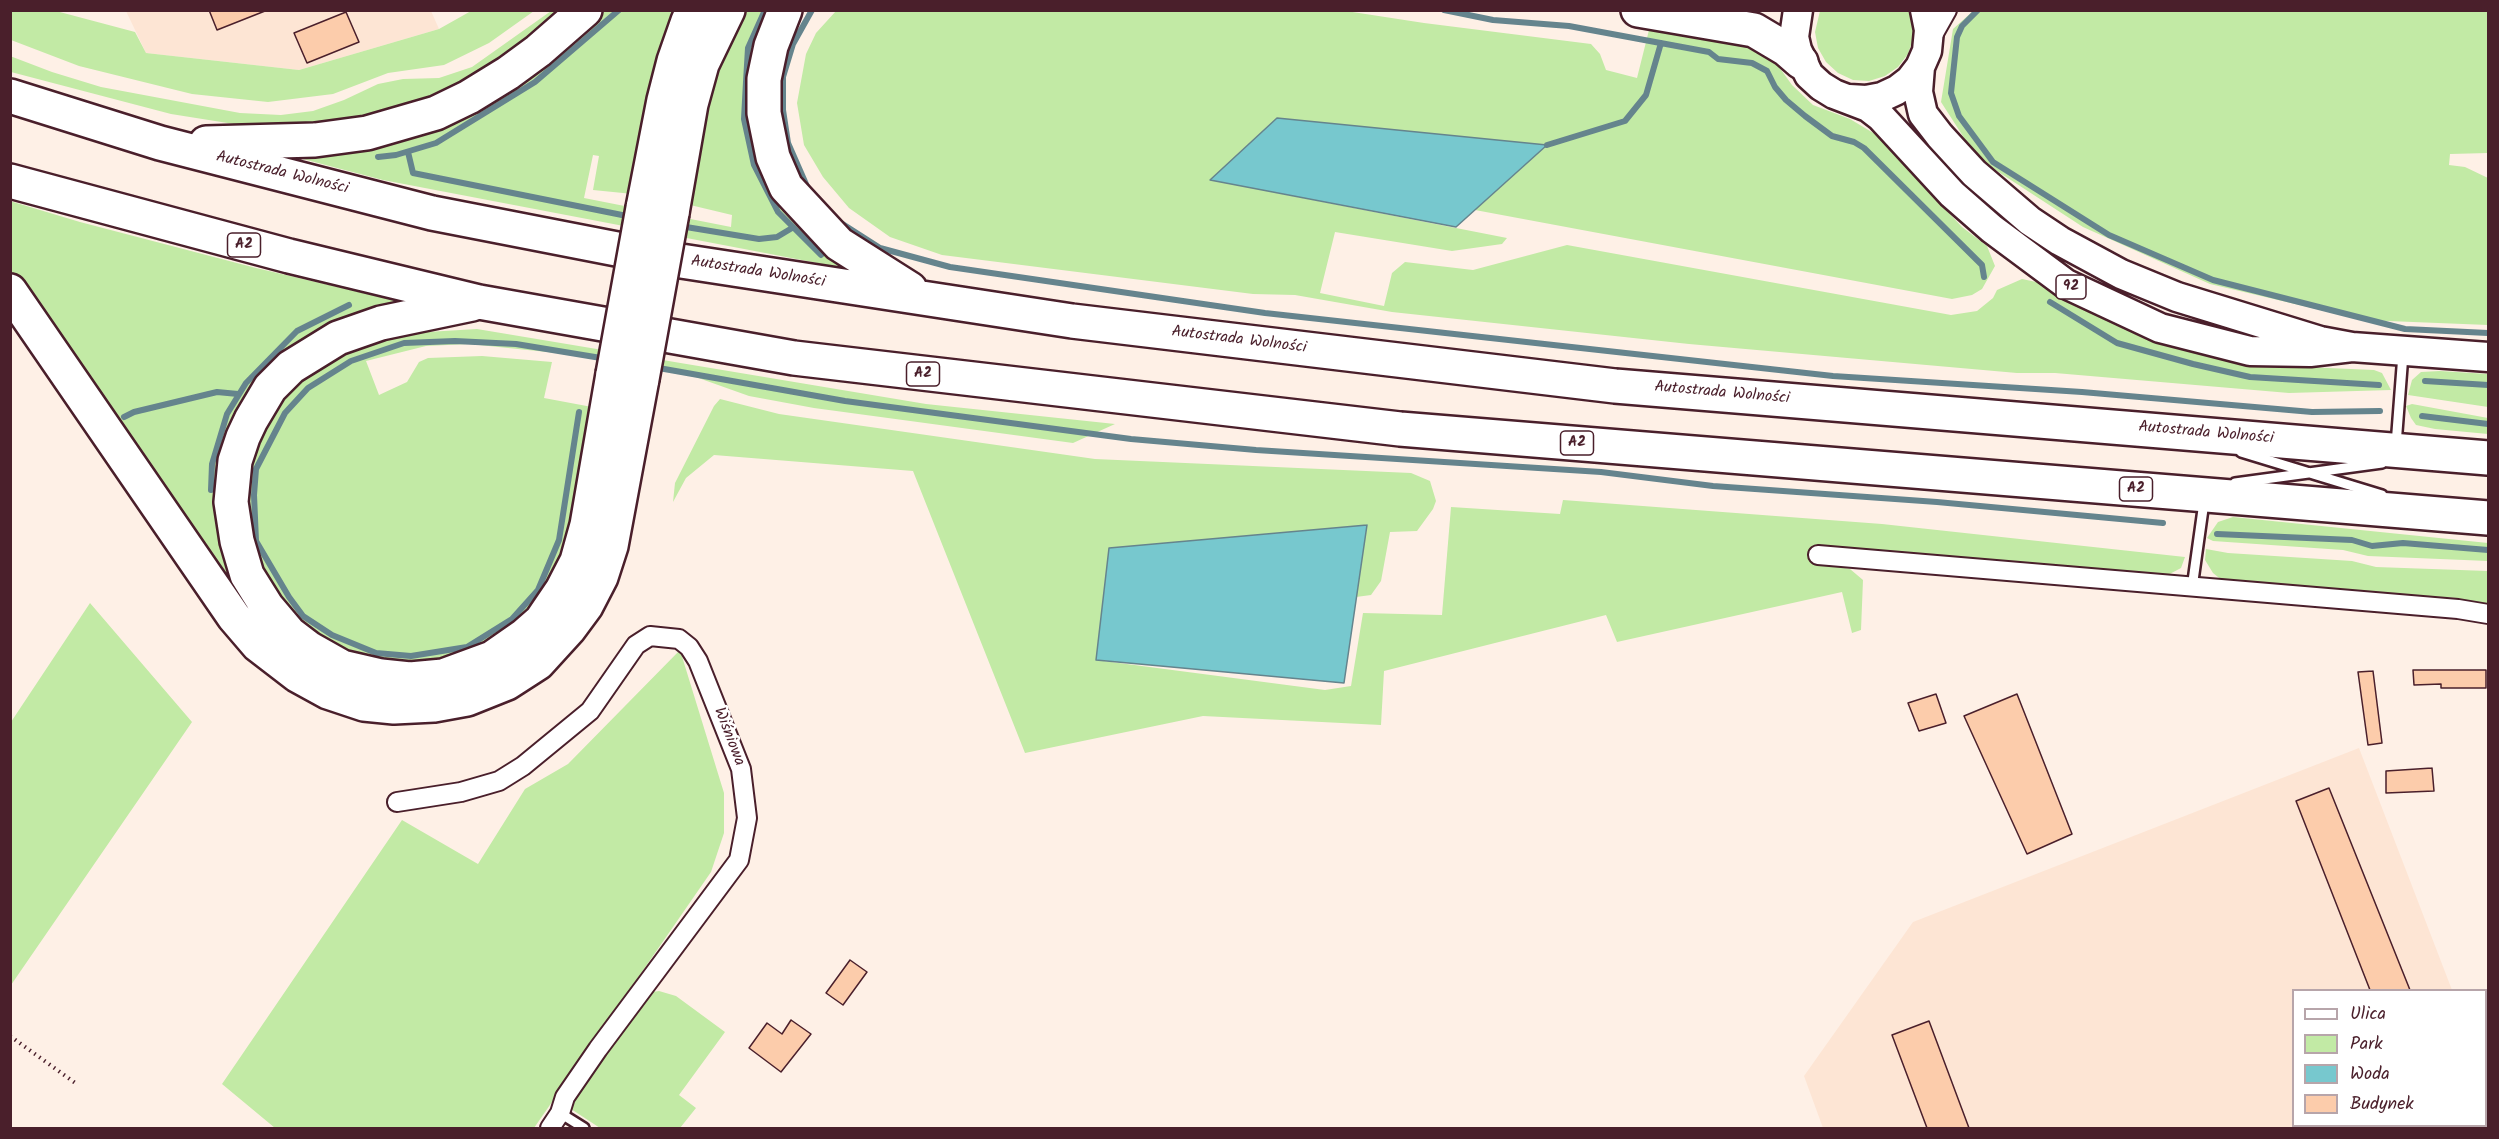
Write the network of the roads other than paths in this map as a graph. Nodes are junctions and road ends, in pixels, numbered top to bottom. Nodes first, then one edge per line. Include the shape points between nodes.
1 (585, 10) edge
2 (693, 10) edge
3 (728, 10) edge
4 (785, 10) edge
5 (1638, 10) edge
6 (1798, 10) edge
7 (1925, 10) edge
8 (1947, 10) edge
9 (1924, 55) junction
10 (1801, 62) junction
11 (10, 96) edge
12 (1849, 99) junction
13 (160, 143) junction
14 (10, 181) edge
15 (657, 210) junction
16 (10, 291) edge
17 (928, 298) junction
18 (479, 302) junction
19 (2352, 347) junction
20 (2403, 351) junction
21 (2488, 357) edge
22 (628, 376) junction
23 (2178, 432) junction
24 (2222, 446) dead end
25 (2233, 449) dead end
26 (2395, 458) junction
27 (2488, 458) edge
28 (2310, 473) junction
29 (2217, 488) junction
30 (2387, 497) dead end
31 (2398, 500) dead end
32 (2442, 514) junction
33 (2488, 518) edge
34 (1818, 555) dead end
35 (2192, 588) junction
36 (2488, 614) edge
37 (397, 802) dead end
38 (560, 1113) junction
39 (549, 1128) edge
40 (584, 1128) edge

1 - 13 highway via 538,51 479,91 436,113 401,124 315,140
2 - 15 highway via 664,100
3 - 15 highway via 702,64
4 - 17 highway via 764,79 764,113 773,157 786,187 838,244
5 - 10 highway via 1754,30
6 - 10 main road, 92 via 1794,37
7 - 9 main road, 92 via 1929,30
8 - 9 street
9 - 12 main road, 92 via 1903,85 1882,97
9 - 19 main road, 92 via 1918,80 1923,114 2002,199 2060,241 2121,274 2176,297
10 - 12 main road, 92 via 1821,86
11 - 13 highway, Autostrada Wolności
12 - 19 main road, 92 via 1881,117 1952,194 1992,230 2066,284 2160,328 2250,351 2287,353
13 - 17 highway, Autostrada Wolności via 467,220 668,259
14 - 18 highway, A2
15 - 22 highway, bridge
16 - 22 highway via 234,617 258,645 297,675 328,692 364,704 394,707 467,699 507,683 538,663 569,629 601,577 611,546
17 - 23 highway, Autostrada Wolności via 1084,322 1615,386
18 - 22 highway via 381,323 338,338 291,367 270,388 243,437 235,461 231,502 247,575 267,608 289,633 342,667 410,679 443,676 492,658 541,621 577,561
18 - 29 highway, A2 via 794,358 1400,429 2172,491
19 - 20 main road, 92
20 - 21 main road, 92
20 - 26 lane
23 - 24 lane
23 - 26 highway, Autostrada Wolności
25 - 28 lane
26 - 27 highway, Autostrada Wolności via 2447,454
26 - 28 lane
28 - 29 lane
28 - 30 lane
29 - 32 highway, A2
29 - 35 lane
31 - 32 lane
32 - 33 highway, A2
34 - 35 street
35 - 36 street
37 - 38 street, Wiśniowa via 461,792 499,781 523,766 590,711 636,645 650,636 679,639 698,661 741,769 747,818 739,860 598,1048 564,1097
38 - 39 street, Wiśniowa
38 - 40 lane

